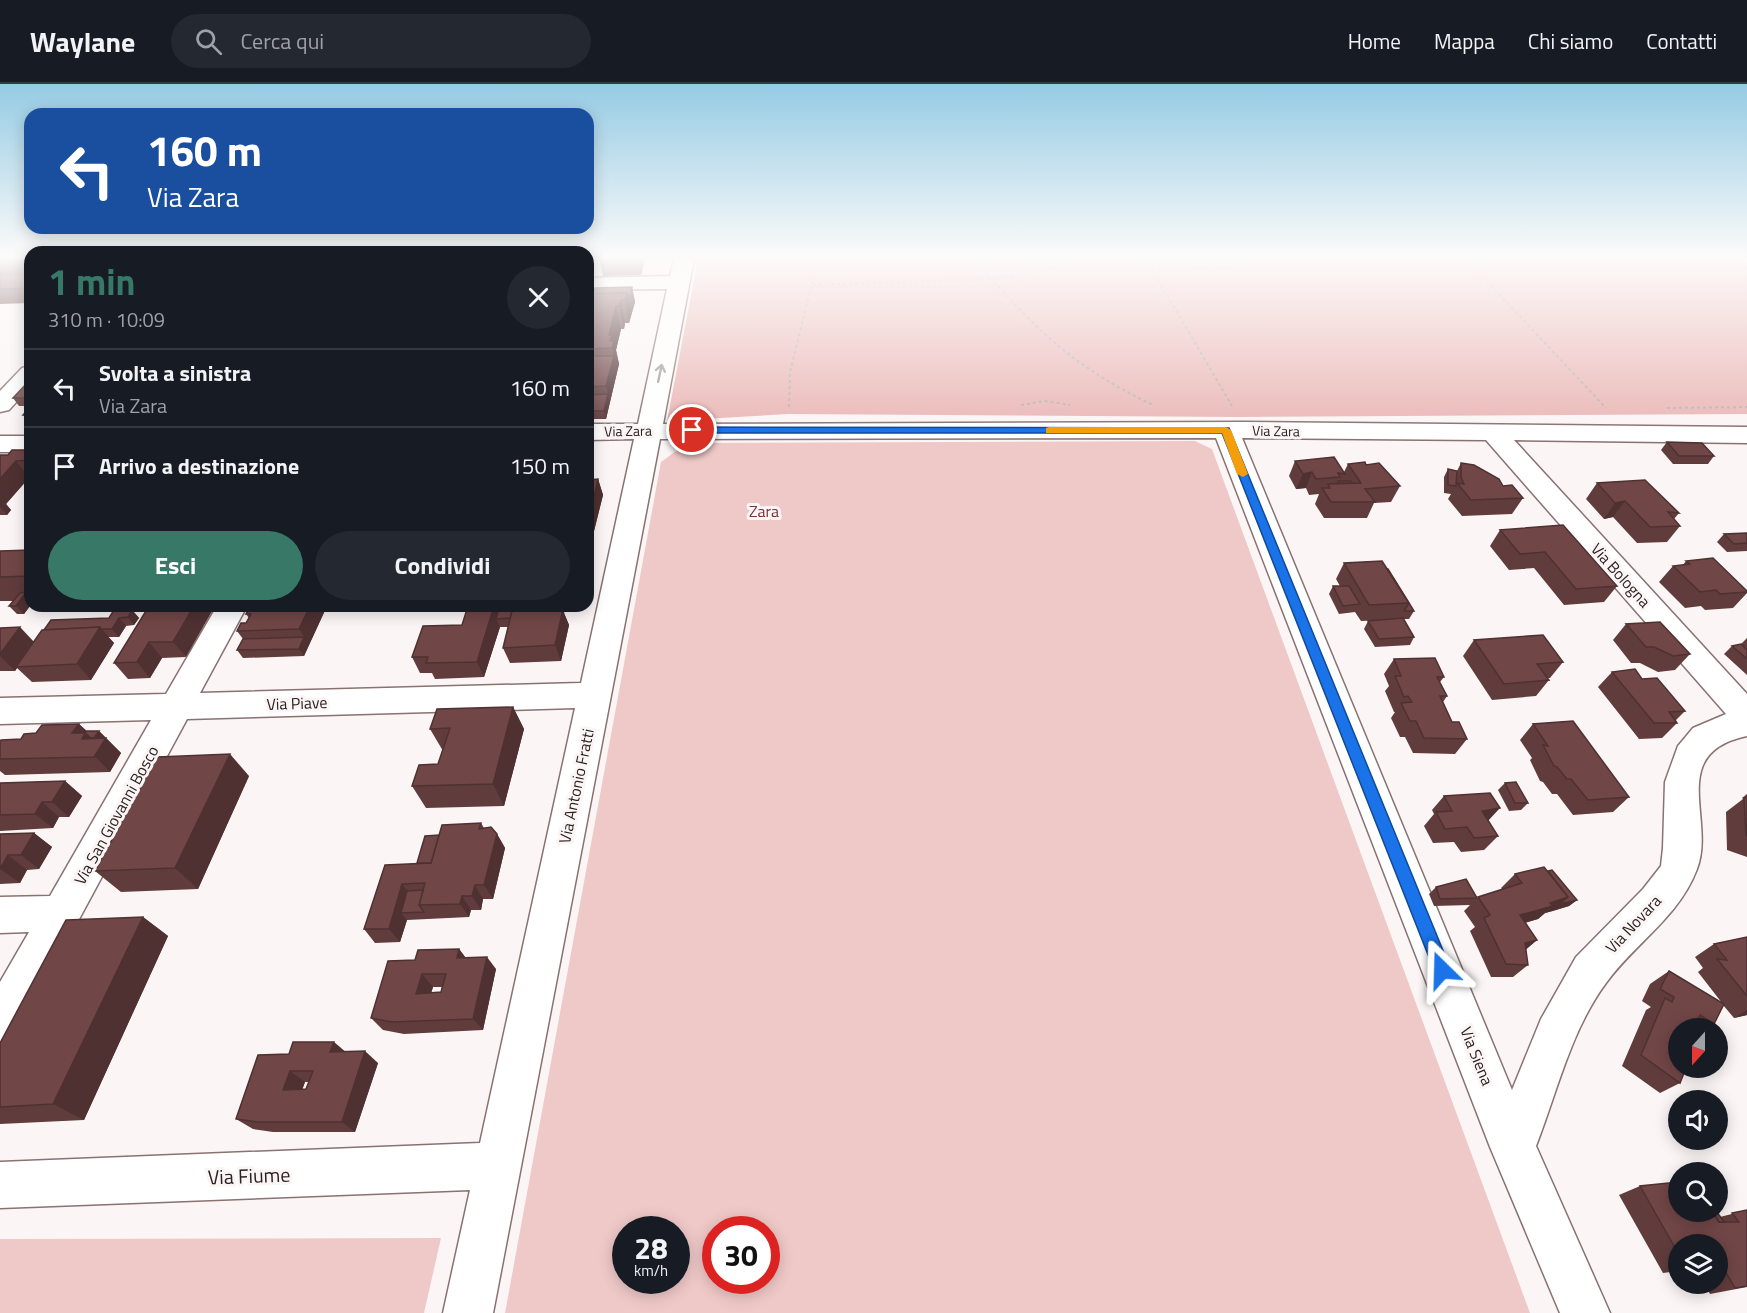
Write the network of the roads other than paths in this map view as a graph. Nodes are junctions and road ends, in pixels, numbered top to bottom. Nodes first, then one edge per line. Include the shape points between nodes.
1 (673, 316) edge
2 (24, 382) edge
3 (0, 405) edge
4 (648, 430) junction
5 (1235, 430) junction
6 (594, 432) edge
7 (1494, 434) junction
8 (1747, 435) edge
9 (0, 444) edge
10 (24, 444) edge
11 (229, 612) edge
12 (595, 695) junction
13 (177, 706) junction
14 (0, 711) edge
15 (1747, 716) edge
16 (1747, 723) edge
17 (60, 914) junction
18 (0, 915) edge
19 (0, 1023) edge
20 (1514, 1147) junction
21 (498, 1166) junction
22 (0, 1185) edge
23 (468, 1313) edge
24 (1585, 1313) edge

4 -> 1 street, Via Antonio Fratti
2 - 3 street
4 - 5 street, Via Zara
4 - 6 street, Via Zara
4 - 12 street, Via Antonio Fratti
5 - 7 street, Via Zara
5 - 20 street, Via Siena
7 - 8 street, Via Zara
7 - 15 street, Via Bologna
9 - 10 street
11 - 13 street, Via San Giovanni Bosco
12 - 13 street, Via Piave
12 - 21 street, Via Antonio Fratti
13 - 14 street, Via Piave
13 - 17 street, Via San Giovanni Bosco
16 - 20 street, Via Novara via 1713,733 1694,749 1683,772 1683,843 1675,877 1592,969 1576,993
17 - 18 street
17 - 19 street, Via San Giovanni Bosco
20 - 24 street, Via Siena
21 - 22 street, Via Fiume
21 - 23 street, Via Antonio Fratti

